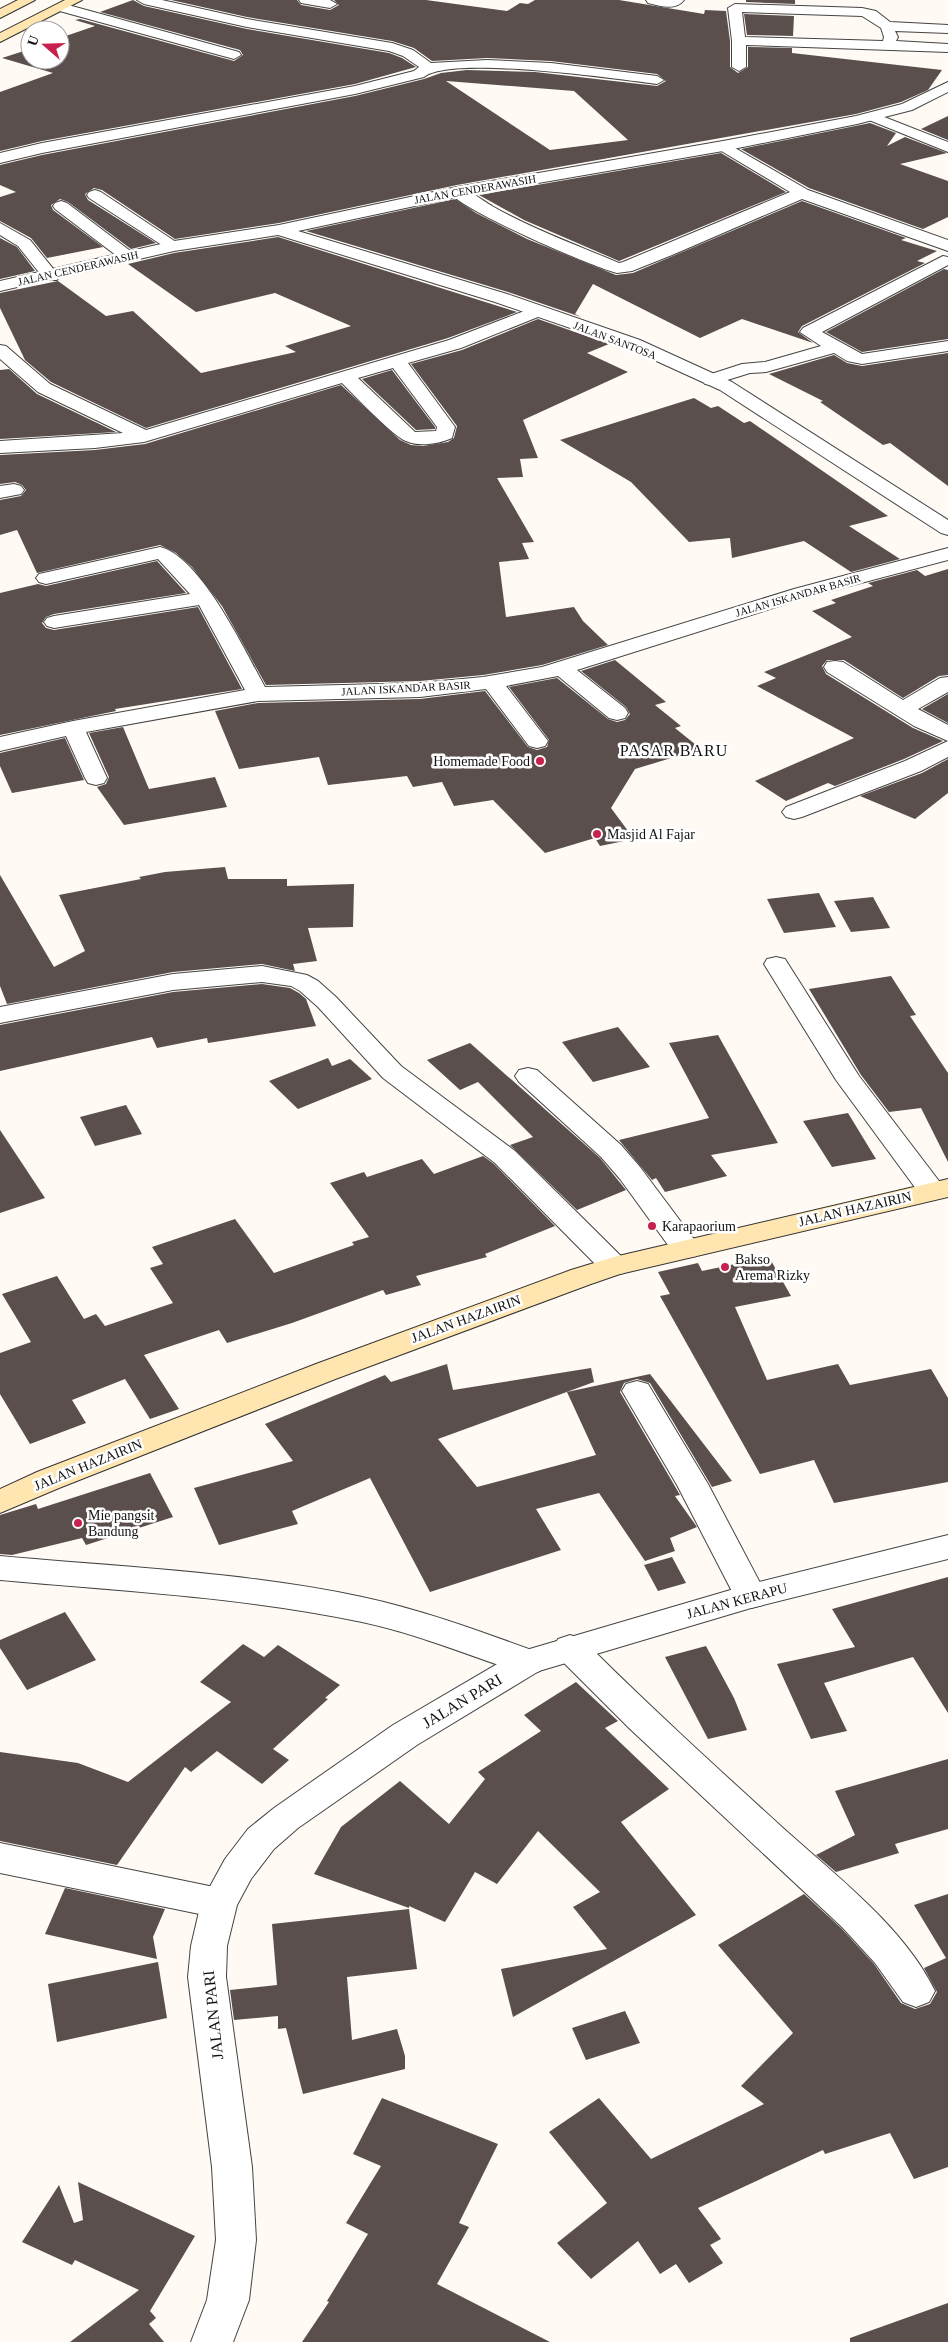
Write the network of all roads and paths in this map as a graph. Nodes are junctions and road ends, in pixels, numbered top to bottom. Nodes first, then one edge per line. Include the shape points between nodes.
1 (28, 0) edge
2 (75, 0) edge
3 (144, 0) edge
4 (306, 0) edge
5 (653, 0) edge
6 (677, 0) edge
7 (330, 4) dead end
8 (62, 7) junction
9 (0, 14) edge
10 (887, 26) junction
11 (948, 29) edge
12 (0, 38) edge
13 (739, 41) junction
14 (888, 45) junction
15 (948, 48) edge
16 (234, 55) dead end
17 (428, 67) junction
18 (740, 67) dead end
19 (657, 80) dead end
20 (948, 86) edge
21 (874, 116) junction
22 (723, 146) junction
23 (948, 147) edge
24 (0, 158) edge
25 (457, 192) junction
26 (802, 193) junction
27 (95, 196) dead end
28 (61, 206) dead end
29 (0, 228) edge
30 (279, 230) junction
31 (174, 246) junction
32 (127, 256) junction
33 (940, 258) edge
34 (50, 276) junction
35 (948, 278) edge
36 (0, 286) edge
37 (537, 311) junction
38 (823, 323) junction
39 (948, 346) edge
40 (836, 347) junction
41 (0, 350) edge
42 (884, 357) junction
43 (398, 362) junction
44 (346, 378) junction
45 (718, 383) junction
46 (144, 436) junction
47 (0, 447) edge
48 (948, 529) edge
49 (948, 554) edge
50 (46, 578) dead end
51 (205, 598) junction
52 (54, 622) dead end
53 (835, 667) dead end
54 (561, 668) junction
55 (491, 681) junction
56 (948, 683) edge
57 (258, 694) junction
58 (903, 709) junction
59 (617, 713) dead end
60 (73, 728) junction
61 (948, 734) edge
62 (537, 741) dead end
63 (0, 744) edge
64 (948, 748) edge
65 (96, 778) dead end
66 (794, 812) dead end
67 (776, 964) dead end
68 (0, 1015) edge
69 (528, 1076) dead end
70 (940, 1189) edge
71 (686, 1249) junction
72 (614, 1266) junction
73 (637, 1391) dead end
74 (0, 1502) edge
75 (948, 1546) edge
76 (0, 1568) edge
77 (751, 1596) junction
78 (570, 1648) junction
79 (528, 1662) junction
80 (0, 1858) edge
81 (219, 1903) junction
82 (916, 1991) dead end
83 (212, 2342) edge

1 - 9 main road
2 - 8 main road
3 - 17 street via 255,25 392,46
4 - 7 street
5 - 6 street via 674,3
8 - 12 main road
8 - 16 street
10 - 11 street
10 - 13 street via 871,14 862,12 735,8
10 - 14 street via 891,37
13 - 14 street
13 - 18 street
14 - 15 street
17 - 19 street via 487,64 551,67
17 - 24 street via 419,74 355,90
20 - 21 street, JALAN CENDERAWASIH via 907,107
21 - 22 street, JALAN CENDERAWASIH
21 - 23 street
22 - 25 street, JALAN CENDERAWASIH
22 - 26 street
25 - 26 street via 536,234 617,268 666,252
25 - 30 street, JALAN CENDERAWASIH
26 - 33 street
27 - 31 street
28 - 32 street
29 - 34 street via 24,243
30 - 31 street, JALAN CENDERAWASIH
30 - 37 street, JALAN SANTOSA
31 - 32 street, JALAN CENDERAWASIH
32 - 34 street, JALAN CENDERAWASIH
33 - 35 street
33 - 38 street
34 - 36 street, JALAN CENDERAWASIH
37 - 43 street
37 - 45 street, JALAN SANTOSA via 634,344
38 - 40 street via 809,333
38 - 42 street
39 - 42 street
40 - 42 street via 856,358
40 - 45 street via 766,367 760,375
41 - 46 street via 44,388
43 - 44 street
43 - 44 street via 446,427 445,434 437,438 410,437
44 - 46 street
45 - 48 street, JALAN SANTOSA
46 - 47 street
49 - 54 street, JALAN ISKANDAR BASIR via 801,593
50 - 51 street via 160,553 167,556
51 - 52 street
51 - 57 street
53 - 58 street
54 - 55 street, JALAN ISKANDAR BASIR
54 - 59 street
55 - 57 street, JALAN ISKANDAR BASIR via 420,690
55 - 62 street
56 - 58 street
57 - 60 street, JALAN ISKANDAR BASIR
58 - 61 street
60 - 63 street, JALAN ISKANDAR BASIR
60 - 65 street
64 - 66 street via 914,766
67 - 70 street via 801,1010 904,1158
68 - 72 street via 174,982 262,974 298,980 327,1002 392,1072 505,1157
69 - 71 street via 611,1151
70 - 71 main road, JALAN HAZAIRIN
71 - 72 main road, JALAN HAZAIRIN
72 - 74 main road, JALAN HAZAIRIN via 327,1371 48,1480
73 - 77 street via 692,1484
75 - 77 street, JALAN KERAPU
76 - 79 street via 212,1587 340,1605 431,1626
77 - 78 street, JALAN KERAPU
78 - 79 street, JALAN KERAPU
78 - 82 street via 641,1719 855,1916 888,1952
79 - 81 street, JALAN PARI via 405,1735 286,1818 262,1839 238,1869
80 - 81 street
81 - 83 street, JALAN PARI via 209,1946 207,1977 232,2167 236,2240 228,2300

